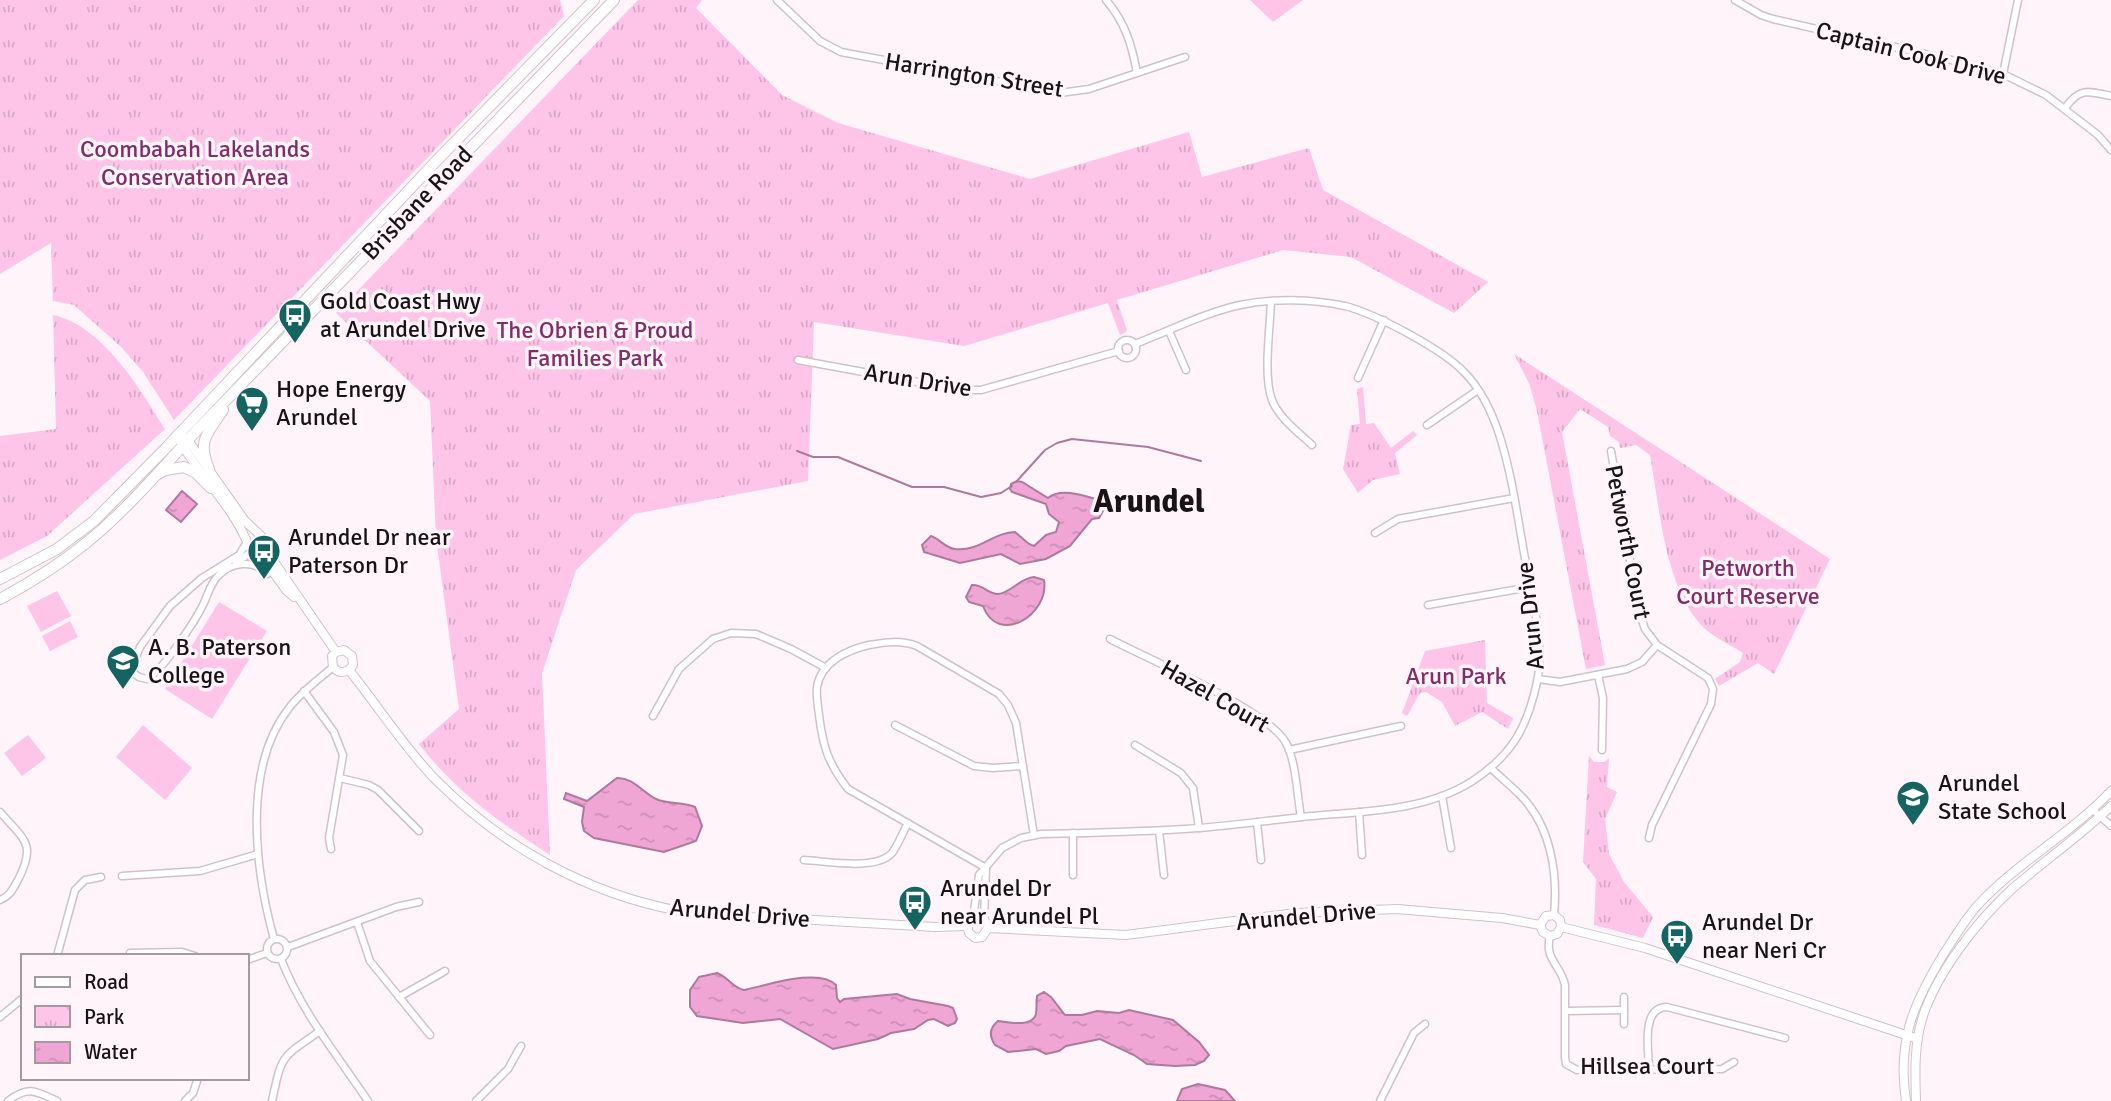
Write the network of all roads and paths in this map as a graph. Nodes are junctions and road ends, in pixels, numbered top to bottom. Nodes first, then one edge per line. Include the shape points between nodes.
1 (594, 0) edge
2 (614, 0) edge
3 (777, 0) edge
4 (1106, 0) edge
5 (1735, 0) edge
6 (2018, 0) edge
7 (1185, 58) dead end
8 (1137, 73) junction
9 (2003, 74) junction
10 (2111, 96) edge
11 (2065, 108) junction
12 (2111, 150) edge
13 (1271, 302) junction
14 (1384, 320) junction
15 (1170, 331) junction
16 (1135, 344) junction
17 (1119, 351) junction
18 (798, 360) dead end
19 (1186, 370) dead end
20 (1358, 378) dead end
21 (1478, 390) junction
22 (232, 394) junction
23 (1427, 425) dead end
24 (177, 434) junction
25 (185, 443) junction
26 (1312, 444) dead end
27 (1611, 451) dead end
28 (209, 469) junction
29 (148, 481) junction
30 (211, 488) junction
31 (222, 495) junction
32 (1514, 498) junction
33 (1376, 533) dead end
34 (257, 534) junction
35 (247, 541) junction
36 (258, 548) junction
37 (230, 567) junction
38 (267, 574) dead end
39 (0, 579) edge
40 (1530, 587) junction
41 (0, 599) edge
42 (1428, 605) dead end
43 (1110, 639) dead end
44 (1657, 645) junction
45 (336, 652) junction
46 (332, 667) junction
47 (826, 668) junction
48 (349, 670) junction
49 (1598, 675) junction
50 (1538, 679) junction
51 (304, 691) junction
52 (653, 716) dead end
53 (895, 726) dead end
54 (1401, 726) dead end
55 (1135, 745) dead end
56 (1289, 750) junction
57 (1602, 750) dead end
58 (1023, 766) junction
59 (1491, 768) junction
60 (340, 778) junction
61 (2111, 791) edge
62 (1443, 796) junction
63 (2111, 806) edge
64 (2093, 810) junction
65 (0, 812) edge
66 (1359, 812) junction
67 (1300, 817) junction
68 (2100, 817) junction
69 (1257, 822) junction
70 (908, 823) junction
71 (2111, 826) edge
72 (1199, 828) junction
73 (419, 831) dead end
74 (1158, 831) junction
75 (1073, 833) junction
76 (1034, 835) junction
77 (1649, 838) dead end
78 (1451, 848) dead end
79 (331, 849) dead end
80 (258, 854) junction
81 (1362, 855) dead end
82 (804, 860) dead end
83 (1261, 860) dead end
84 (986, 868) junction
85 (1073, 875) dead end
86 (1164, 875) dead end
87 (122, 876) dead end
88 (101, 877) dead end
89 (0, 900) edge
90 (419, 902) dead end
91 (1554, 915) junction
92 (357, 922) junction
93 (970, 922) junction
94 (986, 923) junction
95 (1541, 925) junction
96 (1561, 927) junction
97 (1550, 936) junction
98 (274, 939) junction
99 (288, 947) junction
100 (130, 953) dead end
101 (267, 953) junction
102 (58, 954) edge
103 (186, 954) edge
104 (281, 959) junction
105 (248, 960) edge
106 (445, 971) dead end
107 (400, 997) junction
108 (1624, 997) dead end
109 (21, 1000) edge
110 (1624, 1010) junction
111 (1566, 1011) junction
112 (0, 1017) edge
113 (1425, 1024) dead end
114 (1624, 1024) dead end
115 (320, 1031) junction
116 (430, 1035) dead end
117 (1906, 1036) junction
118 (1785, 1038) dead end
119 (1918, 1039) junction
120 (521, 1046) dead end
121 (1734, 1062) dead end
122 (1649, 1070) junction
123 (197, 1080) edge
124 (8, 1101) edge
125 (57, 1101) edge
126 (185, 1101) edge
127 (272, 1101) edge
128 (368, 1101) edge
129 (476, 1101) edge
130 (1380, 1101) edge
131 (1906, 1101) edge
132 (1916, 1101) edge

1 - 24 highway, Brisbane Road
2 - 22 highway, Brisbane Road
3 - 8 street, Harrington Street via 820,41 841,52 1060,93
4 - 8 street via 1123,23
5 - 9 street, Captain Cook Drive via 1773,19
6 - 9 street
7 - 8 street, Harrington Street
9 - 11 street, Captain Cook Drive
10 - 11 street via 2083,92
11 - 12 street, Captain Cook Drive
13 - 14 street, Arun Drive via 1318,302
13 - 15 street, Arun Drive via 1240,305
13 - 26 street via 1268,383 1272,401
14 - 20 street
14 - 21 street, Arun Drive via 1443,355
15 - 16 street, Arun Drive
15 - 19 street
16 - 17 street via 1124,341
16 - 17 street via 1131,357 1125,358
17 - 18 street, Arun Drive via 981,390
21 - 23 street
21 - 32 street, Arun Drive via 1499,434
22 - 25 highway, Brisbane Road
22 - 28 highway via 203,445
24 - 25 main road
24 - 39 highway, Brisbane Road via 94,520 57,549
25 - 28 main road
25 - 29 highway, Brisbane Road
25 - 30 main road
27 - 44 street, Petworth Court via 1639,612
28 - 31 main road
29 - 30 highway via 165,470 184,467
29 - 41 highway, Brisbane Road via 87,543
30 - 31 main road
31 - 34 main road
31 - 35 main road
32 - 33 street via 1398,519
32 - 40 street, Arun Drive
34 - 35 main road
34 - 36 main road via 262,537
35 - 36 main road via 249,548
35 - 37 street via 239,555 170,606 134,659 135,675 147,679 158,672 212,583
36 - 37 street
36 - 45 main road
37 - 38 street via 255,565
40 - 42 street
40 - 50 street, Arun Drive
43 - 56 street, Hazel Court via 1247,709 1271,724
44 - 49 street via 1642,662
44 - 77 street, Petworth Court via 1708,678 1713,689 1711,704
45 - 46 main road
45 - 48 main road via 344,650 352,656
46 - 48 main road via 337,672
46 - 51 street
47 - 52 street via 756,634 731,633 713,639 679,668
47 - 58 street via 840,655 858,648 903,641 917,646 999,694 1016,723
47 - 70 street via 817,690 822,744 829,761 848,789
48 - 93 main road, Arundel Drive via 406,746 466,808 526,852 600,888 708,915 929,926
49 - 50 street via 1560,682
49 - 57 street
50 - 59 street, Arun Drive via 1524,727 1511,749
51 - 60 street via 334,732 343,755
51 - 80 street via 289,707 266,749
53 - 58 street via 974,766
54 - 56 street
55 - 72 street via 1187,780 1193,788
56 - 67 street, Hazel Court
58 - 76 street
59 - 62 street, Arun Drive
59 - 91 street via 1536,816 1556,880
60 - 73 street via 377,790
60 - 79 street
61 - 64 main road
62 - 66 street, Arun Drive
62 - 78 street
63 - 68 main road
64 - 68 street
64 - 117 main road via 1978,905 1926,982
65 - 89 street via 29,851 12,892
66 - 67 street, Arun Drive
66 - 81 street
67 - 69 street, Arun Drive
68 - 71 street
68 - 119 main road via 1981,921 1930,999
69 - 72 street, Arun Drive
69 - 83 street
70 - 82 street via 891,853 881,861
70 - 84 street
72 - 74 street, Arun Drive
74 - 75 street, Arun Drive
74 - 86 street
75 - 76 street, Arun Drive
75 - 85 street
76 - 84 street, Arun Drive via 1002,848
80 - 87 street via 200,871
80 - 98 street
84 - 93 street, Arun Drive via 979,875
84 - 94 street
88 - 102 street via 85,880 75,890
90 - 92 street
91 - 95 main road via 1544,918
91 - 96 main road
92 - 99 street
92 - 107 street via 370,961
93 - 94 main road
93 - 94 main road via 969,933 975,938 982,937
94 - 95 main road, Arundel Drive via 1126,935 1296,913 1385,909 1443,911
95 - 97 main road
96 - 97 main road
96 - 117 main road via 1645,948
97 - 111 street, Hillsea Court via 1547,946 1563,976
98 - 99 street via 283,940
98 - 101 street
99 - 104 street
100 - 103 street
101 - 104 street
101 - 105 street
104 - 115 street
106 - 107 street
107 - 116 street
108 - 110 street
109 - 112 street
110 - 111 street
110 - 114 street
111 - 122 street, Hillsea Court via 1565,1057 1571,1068
113 - 130 street via 1414,1033
115 - 127 street via 286,1054
115 - 128 street
117 - 119 main road
117 - 131 main road via 1902,1068
118 - 122 street via 1660,1007 1648,1026
119 - 132 main road
120 - 129 street via 508,1069
121 - 122 street, Hillsea Court via 1722,1069
123 - 126 street
124 - 125 street via 28,1090

